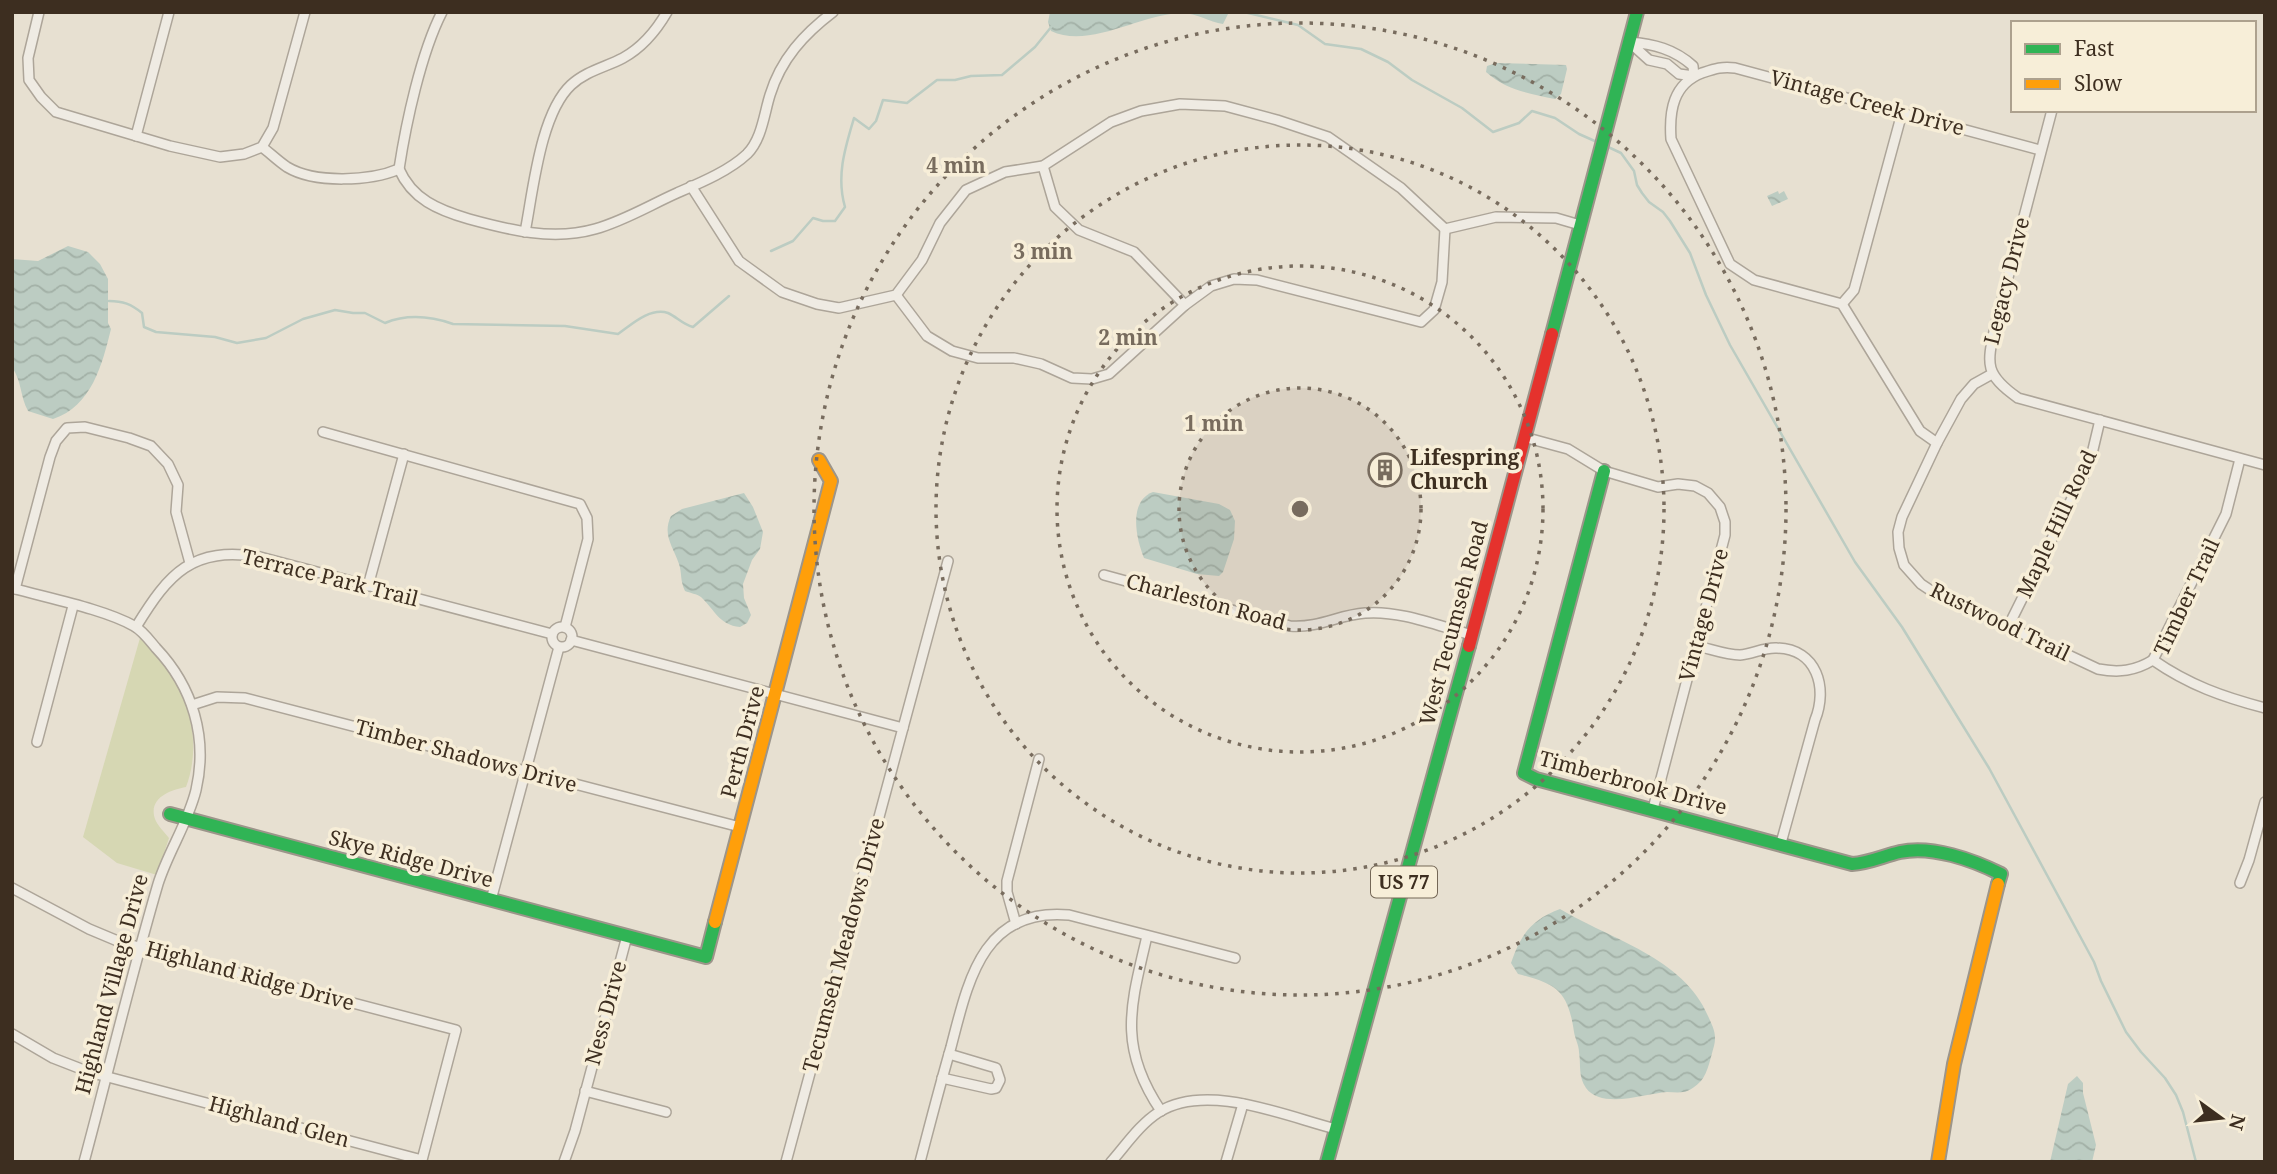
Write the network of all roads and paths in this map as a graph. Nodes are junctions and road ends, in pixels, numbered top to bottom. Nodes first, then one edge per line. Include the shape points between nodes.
1 (39, 12) edge
2 (169, 12) edge
3 (305, 12) edge
4 (442, 12) edge
5 (667, 12) edge
6 (833, 12) edge
7 (1636, 12) edge
8 (1629, 42) junction
9 (1694, 76) junction
10 (2051, 112) edge
11 (1902, 113) junction
12 (136, 136) junction
13 (262, 147) junction
14 (2040, 150) junction
15 (1043, 166) junction
16 (399, 169) junction
17 (691, 186) junction
18 (1580, 225) junction
19 (1445, 229) junction
20 (525, 232) junction
21 (896, 295) junction
22 (1842, 304) junction
23 (1185, 305) junction
24 (1992, 374) junction
25 (2100, 420) junction
26 (323, 432) dead end
27 (1524, 437) junction
28 (1937, 443) junction
29 (404, 454) junction
30 (2241, 459) junction
31 (819, 460) dead end
32 (2265, 465) edge
33 (1604, 471) junction
34 (948, 561) dead end
35 (190, 563) junction
36 (1104, 575) dead end
37 (368, 586) junction
38 (14, 588) edge
39 (74, 606) junction
40 (136, 627) junction
41 (565, 627) junction
42 (2008, 627) junction
43 (552, 634) junction
44 (1472, 635) junction
45 (571, 640) junction
46 (1697, 646) junction
47 (559, 647) junction
48 (2153, 660) junction
49 (775, 694) junction
50 (192, 705) junction
51 (2265, 708) edge
52 (903, 728) junction
53 (37, 742) dead end
54 (1039, 759) dead end
55 (525, 772) junction
56 (2265, 802) edge
57 (1653, 809) junction
58 (170, 814) dead end
59 (184, 818) junction
60 (740, 827) junction
61 (1781, 843) junction
62 (2239, 883) dead end
63 (12, 888) edge
64 (491, 901) junction
65 (1016, 924) junction
66 (627, 936) junction
67 (1147, 936) junction
68 (141, 947) junction
69 (1236, 958) dead end
70 (456, 1031) joint
71 (12, 1034) edge
72 (949, 1054) junction
73 (107, 1076) junction
74 (942, 1078) junction
75 (585, 1091) junction
76 (1242, 1104) junction
77 (1161, 1111) junction
78 (666, 1112) dead end
79 (1336, 1129) junction
80 (84, 1162) edge
81 (564, 1162) edge
82 (786, 1162) edge
83 (920, 1162) edge
84 (1111, 1162) edge
85 (1226, 1162) edge
86 (1327, 1162) edge
87 (1938, 1162) edge

1 - 12 street via 28,58 29,80 41,97 56,112
2 - 12 street
3 - 13 street via 273,128
4 - 16 street via 414,98
5 - 20 street via 639,47 594,69 571,85 556,104 543,141
6 - 17 street via 791,52 747,153
7 - 8 street, West Tecumseh Road / US 77
8 - 9 street via 1648,60
8 - 9 street via 1672,51 1693,66
8 - 18 street, West Tecumseh Road / US 77
9 - 11 street, Vintage Creek Drive via 1722,66 1735,68
9 - 22 street via 1672,104 1671,139 1730,264 1754,280
10 - 14 street, Legacy Drive
11 - 14 street, Vintage Creek Drive
11 - 22 street via 1854,290
12 - 13 street via 220,157
13 - 16 street via 305,175 362,178
14 - 24 street, Legacy Drive via 1989,355
15 - 19 street via 1111,122 1141,111 1180,104 1225,106 1328,137 1401,188
15 - 21 street via 1005,172 966,190
15 - 23 street via 1055,207 1079,230 1135,252
16 - 20 street via 404,181 433,206
17 - 20 street via 593,230
17 - 21 street via 739,261 782,292 839,308
18 - 19 street via 1556,218 1496,217
18 - 27 street, West Tecumseh Road / US 77
19 - 23 street via 1442,282 1434,310 1422,322 1258,280 1234,279 1211,286
21 - 23 street via 927,336 952,352 1013,358 1072,378 1092,379 1109,374
22 - 28 street via 1920,431
24 - 25 street, Legacy Drive via 2018,398
24 - 28 street, Rustwood Trail via 1974,384 1961,399
25 - 30 street, Legacy Drive
25 - 42 street, Maple Hill Road via 2090,462
26 - 29 street
27 - 33 street, Vintage Drive via 1568,449
27 - 44 street, West Tecumseh Road / US 77
28 - 42 street, Rustwood Trail via 1902,517 1898,532 1904,565 1930,590
29 - 37 street
29 - 41 street via 580,504 587,518 588,539
30 - 32 street, Legacy Drive
30 - 48 street, Timber Trail via 2227,514
31 - 49 street, Perth Drive via 831,481
33 - 46 street, Vintage Drive via 1658,486 1695,486 1720,507 1725,536
33 - 57 street, Timberbrook Drive via 1524,773
34 - 52 street, Tecumseh Meadows Drive
35 - 37 street, Terrace Park Trail via 238,554
35 - 38 street via 176,512 178,485 168,464 151,446 129,438 85,427 67,428 50,457
35 - 40 street, Terrace Park Trail via 156,595
36 - 44 street, Charleston Road via 1290,626 1375,612
37 - 43 street, Terrace Park Trail
38 - 39 street
39 - 40 street
39 - 53 street
40 - 50 street, Highland Village Drive via 168,661
41 - 43 street
41 - 45 street
42 - 48 street, Rustwood Trail via 2115,673
43 - 47 street
44 - 79 street, West Tecumseh Road / US 77
45 - 47 street
45 - 49 street
46 - 57 street, Vintage Drive
46 - 61 street via 1742,655 1778,648 1802,655 1814,666 1821,707
47 - 55 street
48 - 51 street, Timber Trail via 2219,696
49 - 52 street
49 - 60 street, Perth Drive
50 - 55 street, Timber Shadows Drive via 218,697 245,698
50 - 59 street, Highland Village Drive via 200,760 195,793
52 - 82 street, Tecumseh Meadows Drive
54 - 65 street via 1007,881
55 - 60 street, Timber Shadows Drive
55 - 64 street
56 - 62 street
57 - 61 street, Timberbrook Drive
58 - 59 street
59 - 64 street, Skye Ridge Drive
59 - 68 street, Highland Village Drive via 162,871
60 - 66 street, Perth Drive via 706,957
61 - 87 street, Timberbrook Drive via 1852,864 1916,851 2001,874 1954,1064
63 - 68 street, Highland Ridge Drive via 97,933
64 - 66 street, Skye Ridge Drive
65 - 67 street via 1057,914
65 - 72 street via 1001,934 976,964
66 - 75 street, Ness Drive
67 - 69 street
67 - 77 street via 1134,985 1131,1026 1142,1075
68 - 70 street, Highland Ridge Drive
68 - 73 street, Highland Village Drive
70 - 73 street, Highland Glen via 422,1160
71 - 73 street, Highland Glen via 53,1058
72 - 74 street
72 - 74 street via 996,1068 1000,1080 991,1090
73 - 80 street, Highland Village Drive
74 - 83 street
75 - 78 street
75 - 81 street, Ness Drive
76 - 77 street via 1200,1099
76 - 79 street
76 - 85 street
77 - 84 street
79 - 86 street, West Tecumseh Road / US 77

